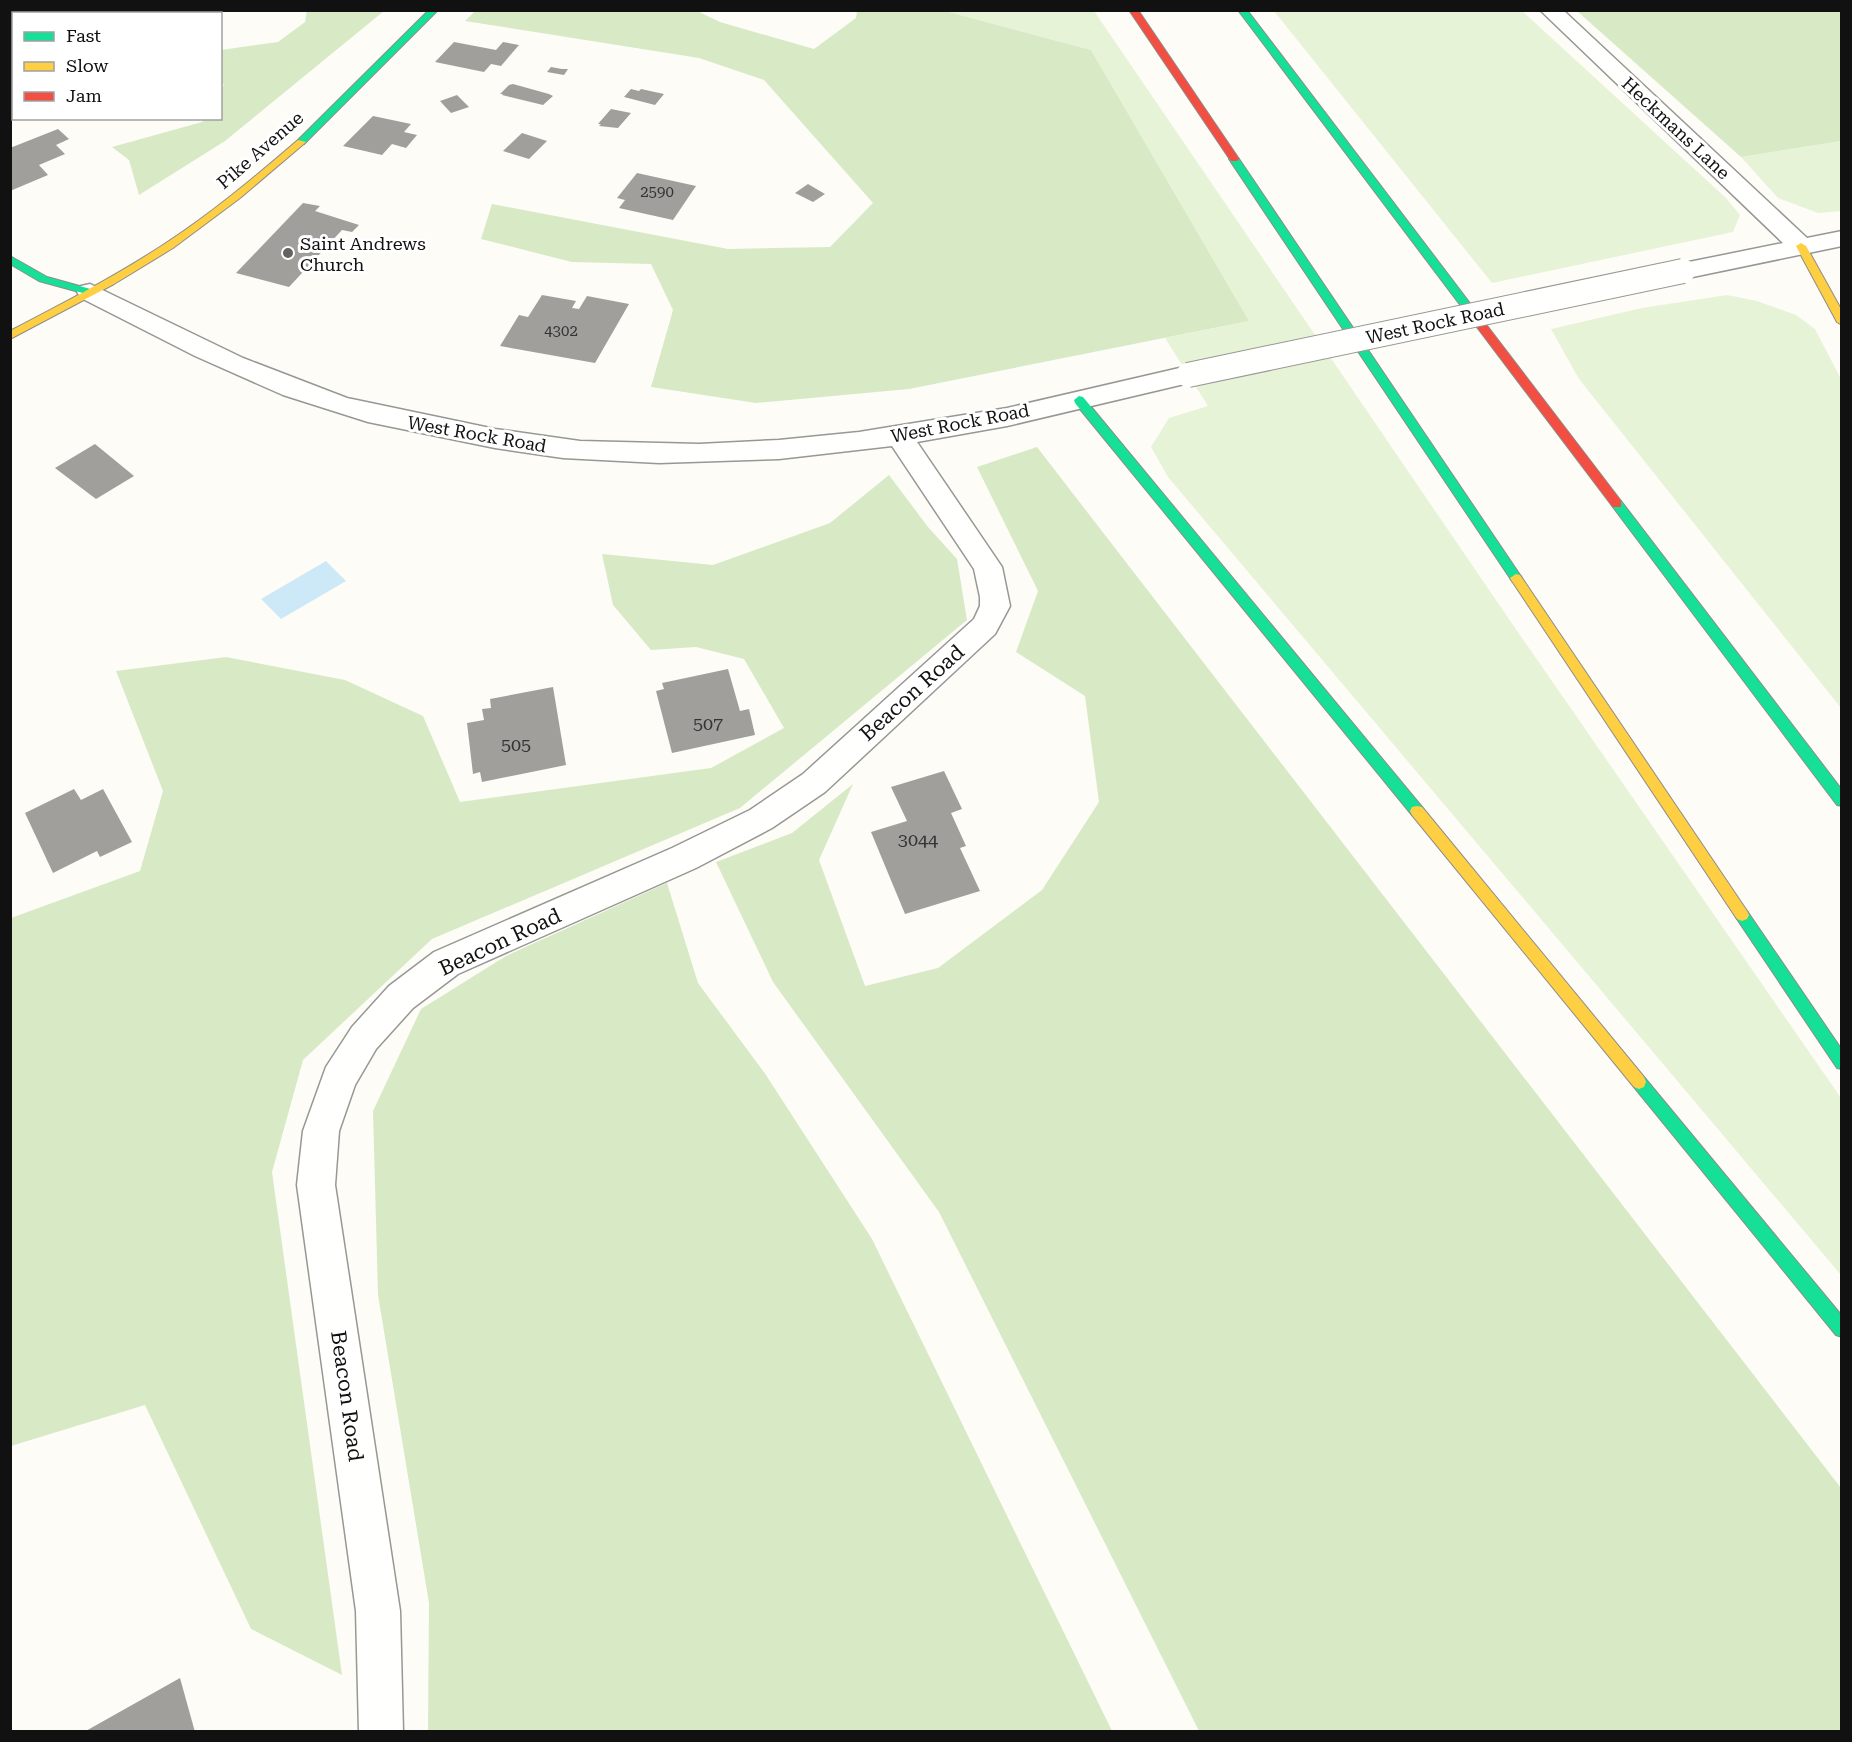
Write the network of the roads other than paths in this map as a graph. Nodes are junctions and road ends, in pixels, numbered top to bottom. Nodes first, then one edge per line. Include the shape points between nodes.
1 (434, 10) edge
2 (1133, 10) edge
3 (1242, 10) edge
4 (1550, 10) edge
5 (1842, 238) edge
6 (1801, 246) junction
7 (10, 259) edge
8 (90, 292) junction
9 (1842, 322) edge
10 (10, 336) edge
11 (1079, 400) junction
12 (899, 436) junction
13 (1842, 801) edge
14 (1842, 1063) edge
15 (1842, 1329) edge
16 (381, 1731) edge

1 - 8 main road, Pike Avenue via 289,152 247,187 169,246
2 - 14 main road
3 - 13 main road
4 - 6 street, Heckmans Lane
5 - 6 street, West Rock Road
6 - 9 main road
6 - 11 street, West Rock Road, bridge
7 - 8 main road via 43,279
8 - 10 main road, Pike Avenue
8 - 12 street, West Rock Road via 258,375 324,400 398,420 496,439 579,450 665,453 786,448
11 - 12 street, West Rock Road
11 - 15 main road
12 - 16 street, Beacon Road via 988,567 995,606 986,626 814,783 761,819 684,858 446,963 401,997 364,1038 339,1079 321,1129 316,1185 378,1611

